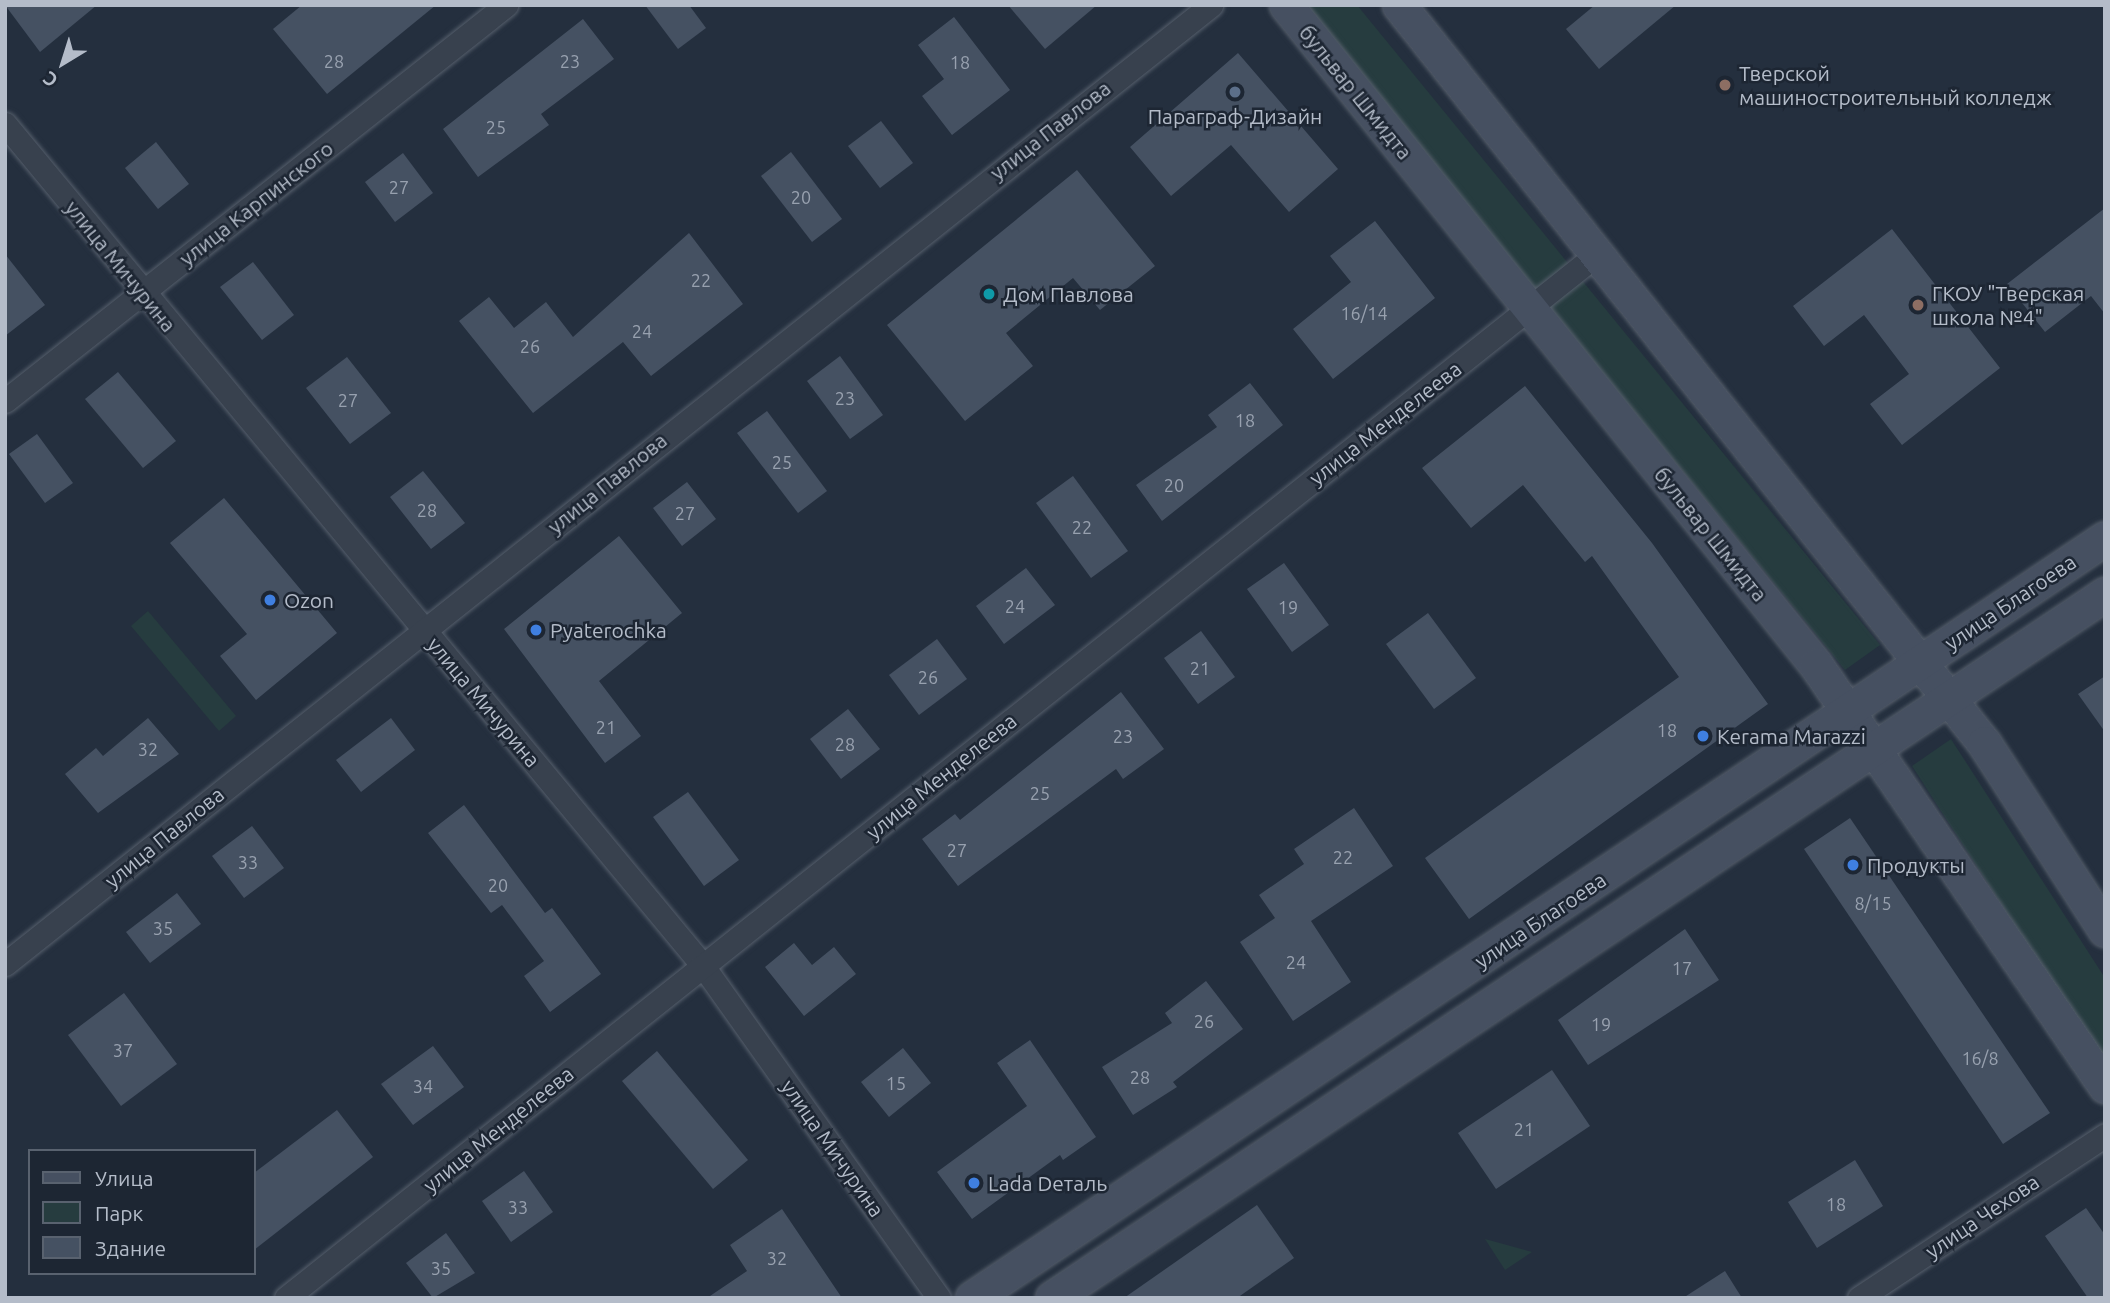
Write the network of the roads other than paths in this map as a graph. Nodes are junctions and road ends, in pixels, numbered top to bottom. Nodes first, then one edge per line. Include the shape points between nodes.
1 (506, 5) edge
2 (1210, 5) edge
3 (1286, 5) edge
4 (1399, 5) edge
5 (5, 124) edge
6 (1597, 255) junction
7 (142, 293) junction
8 (1530, 308) junction
9 (5, 401) edge
10 (2105, 538) edge
11 (2105, 594) edge
12 (424, 629) junction
13 (1922, 662) junction
14 (1951, 699) junction
15 (1847, 713) junction
16 (1872, 752) junction
17 (2105, 930) edge
18 (5, 964) edge
19 (703, 966) junction
20 (2105, 1086) edge
21 (2105, 1135) edge
22 (980, 1294) edge
23 (286, 1298) edge
24 (939, 1298) edge
25 (1052, 1298) edge
26 (1859, 1298) edge

1 - 7 street, улица Карпинского
2 - 12 street, улица Павлова
3 - 8 main road, бульвар Шмидта
4 - 6 main road
5 - 7 street, улица Мичурина
6 - 8 street, улица Менделеева
6 - 13 main road
7 - 9 street, улица Карпинского
7 - 12 street, улица Мичурина
8 - 15 main road, бульвар Шмидта via 1816,665
8 - 19 street, улица Менделеева
10 - 13 main road, улица Благоева
11 - 14 main road
12 - 18 street, улица Павлова
12 - 19 street, улица Мичурина
13 - 14 main road
13 - 15 main road, улица Благоева
14 - 16 main road
14 - 17 main road
15 - 16 main road, бульвар Шмидта
15 - 22 main road, улица Благоева
16 - 20 main road, бульвар Шмидта
16 - 25 main road
19 - 23 street, улица Менделеева
19 - 24 street, улица Мичурина
21 - 26 street, улица Чехова

